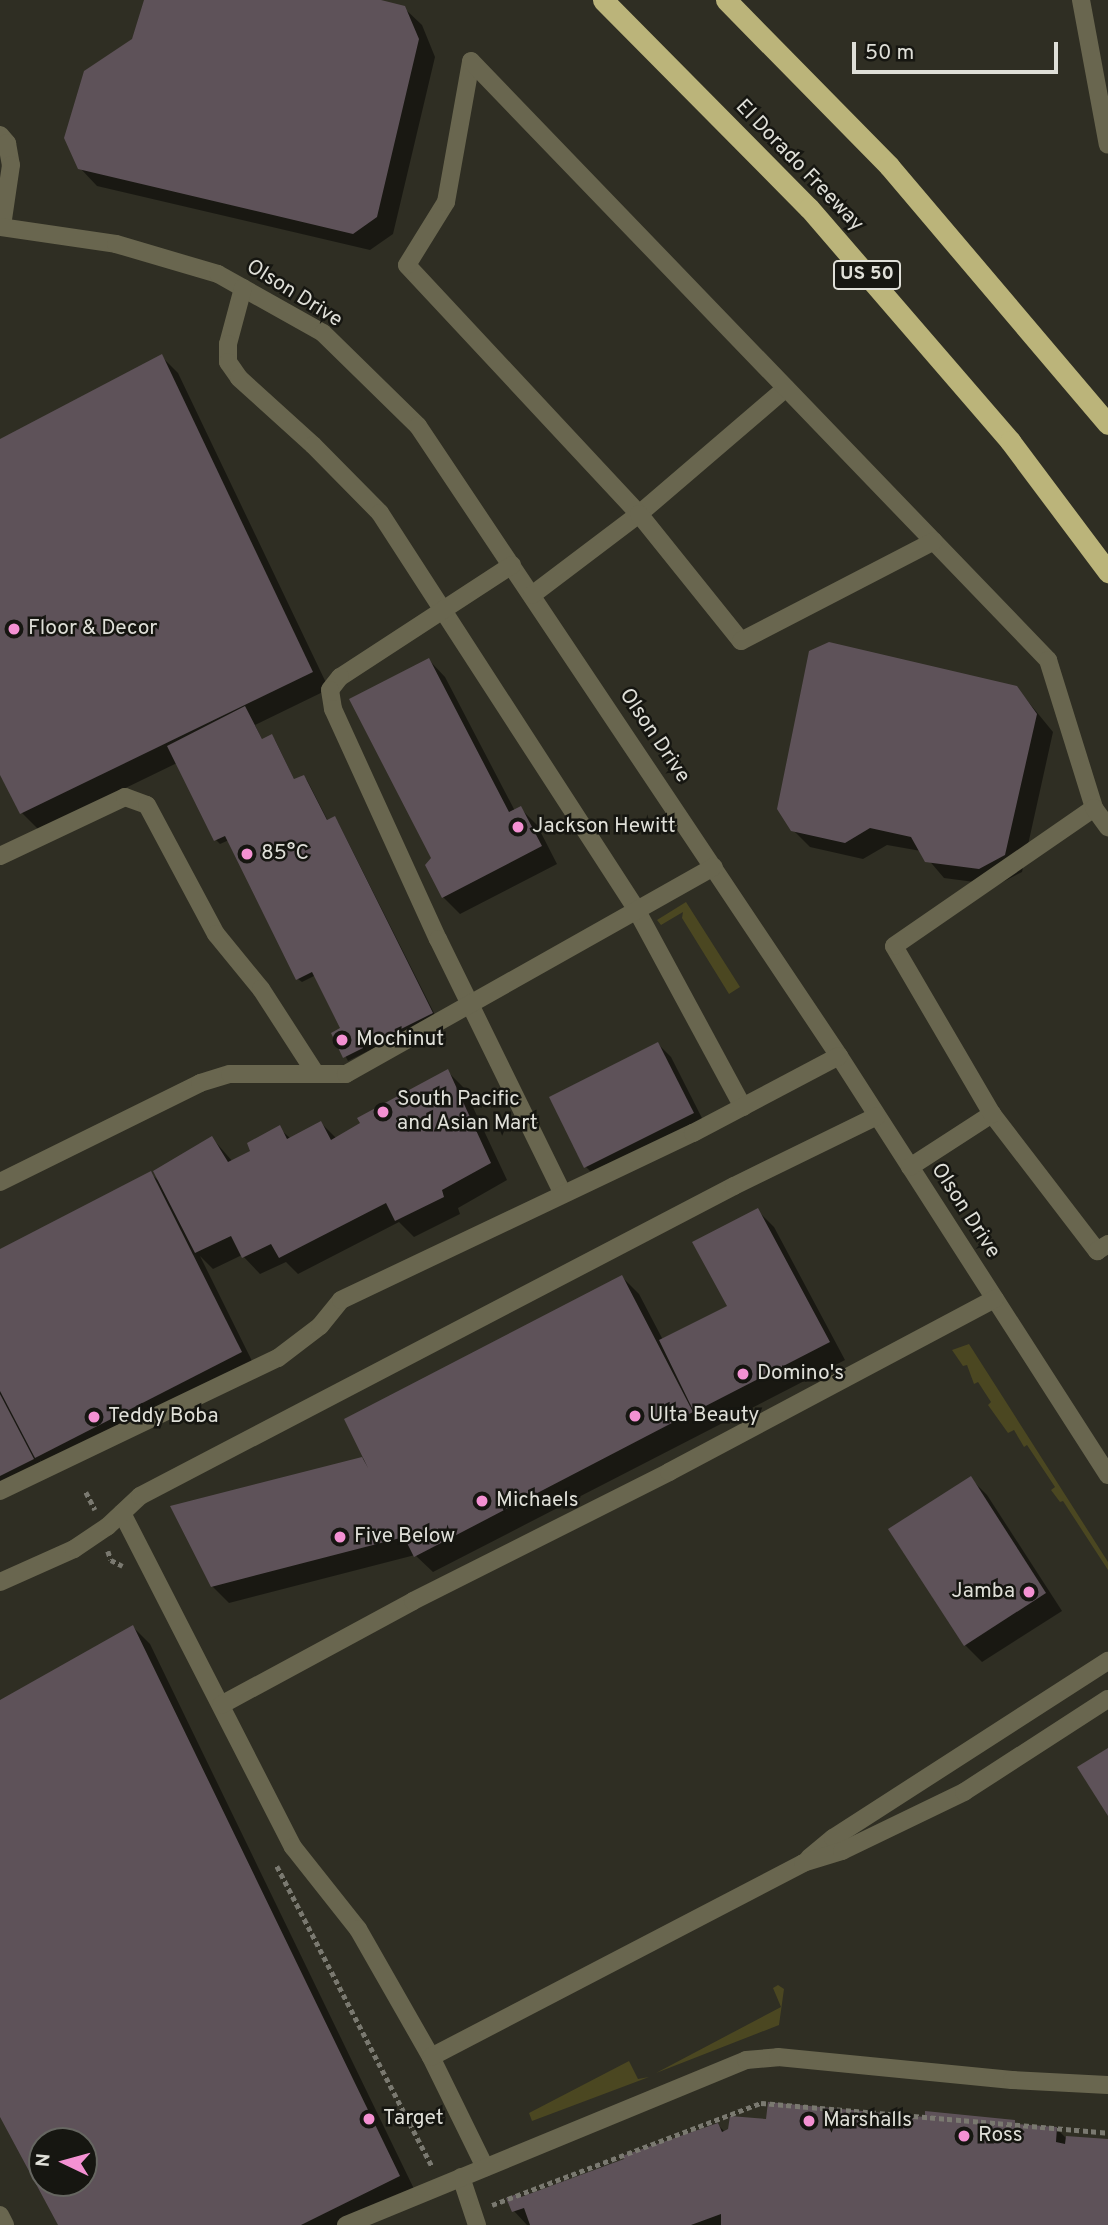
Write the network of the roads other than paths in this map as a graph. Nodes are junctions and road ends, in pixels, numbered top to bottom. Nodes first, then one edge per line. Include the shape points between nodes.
1 (603, 0) edge
2 (726, 0) edge
3 (1082, 0) edge
4 (0, 135) edge
5 (1108, 145) edge
6 (1, 226) edge
7 (243, 288) junction
8 (786, 388) junction
9 (1108, 424) edge
10 (639, 513) junction
11 (934, 541) junction
12 (512, 565) junction
13 (1108, 572) edge
14 (532, 595) junction
15 (443, 610) junction
16 (1094, 808) junction
17 (1108, 827) edge
18 (2, 851) edge
19 (714, 867) junction
20 (637, 911) junction
21 (469, 1007) junction
22 (839, 1056) junction
23 (316, 1074) junction
24 (743, 1107) junction
25 (992, 1114) junction
26 (877, 1115) junction
27 (910, 1167) junction
28 (0, 1182) edge
29 (563, 1195) junction
30 (1108, 1244) edge
31 (995, 1299) junction
32 (1108, 1475) edge
33 (0, 1491) edge
34 (122, 1513) junction
35 (0, 1582) edge
36 (1108, 1661) edge
37 (1108, 1699) edge
38 (221, 1705) junction
39 (803, 1863) junction
40 (430, 2057) junction
41 (1108, 2085) edge
42 (485, 2167) junction
43 (461, 2177) junction
44 (0, 2215) edge
45 (5, 2225) edge
46 (346, 2225) edge
47 (477, 2225) edge

1 - 13 highway, El Dorado Freeway / US 50 via 809,208 1010,441
2 - 9 highway via 890,166
3 - 5 street
4 - 6 street via 7,143 11,165
6 - 7 street, Olson Drive via 116,244 218,274
7 - 12 street, Olson Drive via 323,333 418,426
7 - 15 street via 228,344 228,362 239,378 380,513
8 - 10 street
8 - 10 street via 471,61 446,202 407,265
8 - 11 street
10 - 11 street via 741,641
10 - 14 street
11 - 16 street via 1048,660
12 - 14 street, Olson Drive
12 - 15 street
14 - 19 street, Olson Drive
15 - 20 street
15 - 21 street via 340,677 330,690 334,709
16 - 17 street
16 - 25 street via 894,946
18 - 23 street via 125,797 148,805 216,934 261,989
19 - 20 street
19 - 22 street, Olson Drive
20 - 21 street
20 - 24 street
21 - 23 street via 346,1074
21 - 29 street
22 - 24 street
22 - 26 street, Olson Drive
23 - 28 street via 230,1074 200,1083
24 - 29 street
25 - 27 street
25 - 30 street via 1097,1251
26 - 27 street, Olson Drive
26 - 34 street via 141,1496
27 - 31 street, Olson Drive
29 - 33 street via 341,1300 320,1326 278,1358
31 - 32 street, Olson Drive
31 - 38 street
34 - 35 street via 74,1549
34 - 38 street
36 - 39 street via 843,1832
37 - 39 street via 964,1792 842,1852
38 - 40 street via 293,1847 358,1929
39 - 40 street
40 - 42 street
41 - 42 street via 779,2057 746,2060
42 - 43 street
43 - 46 street
43 - 47 street
44 - 45 street

